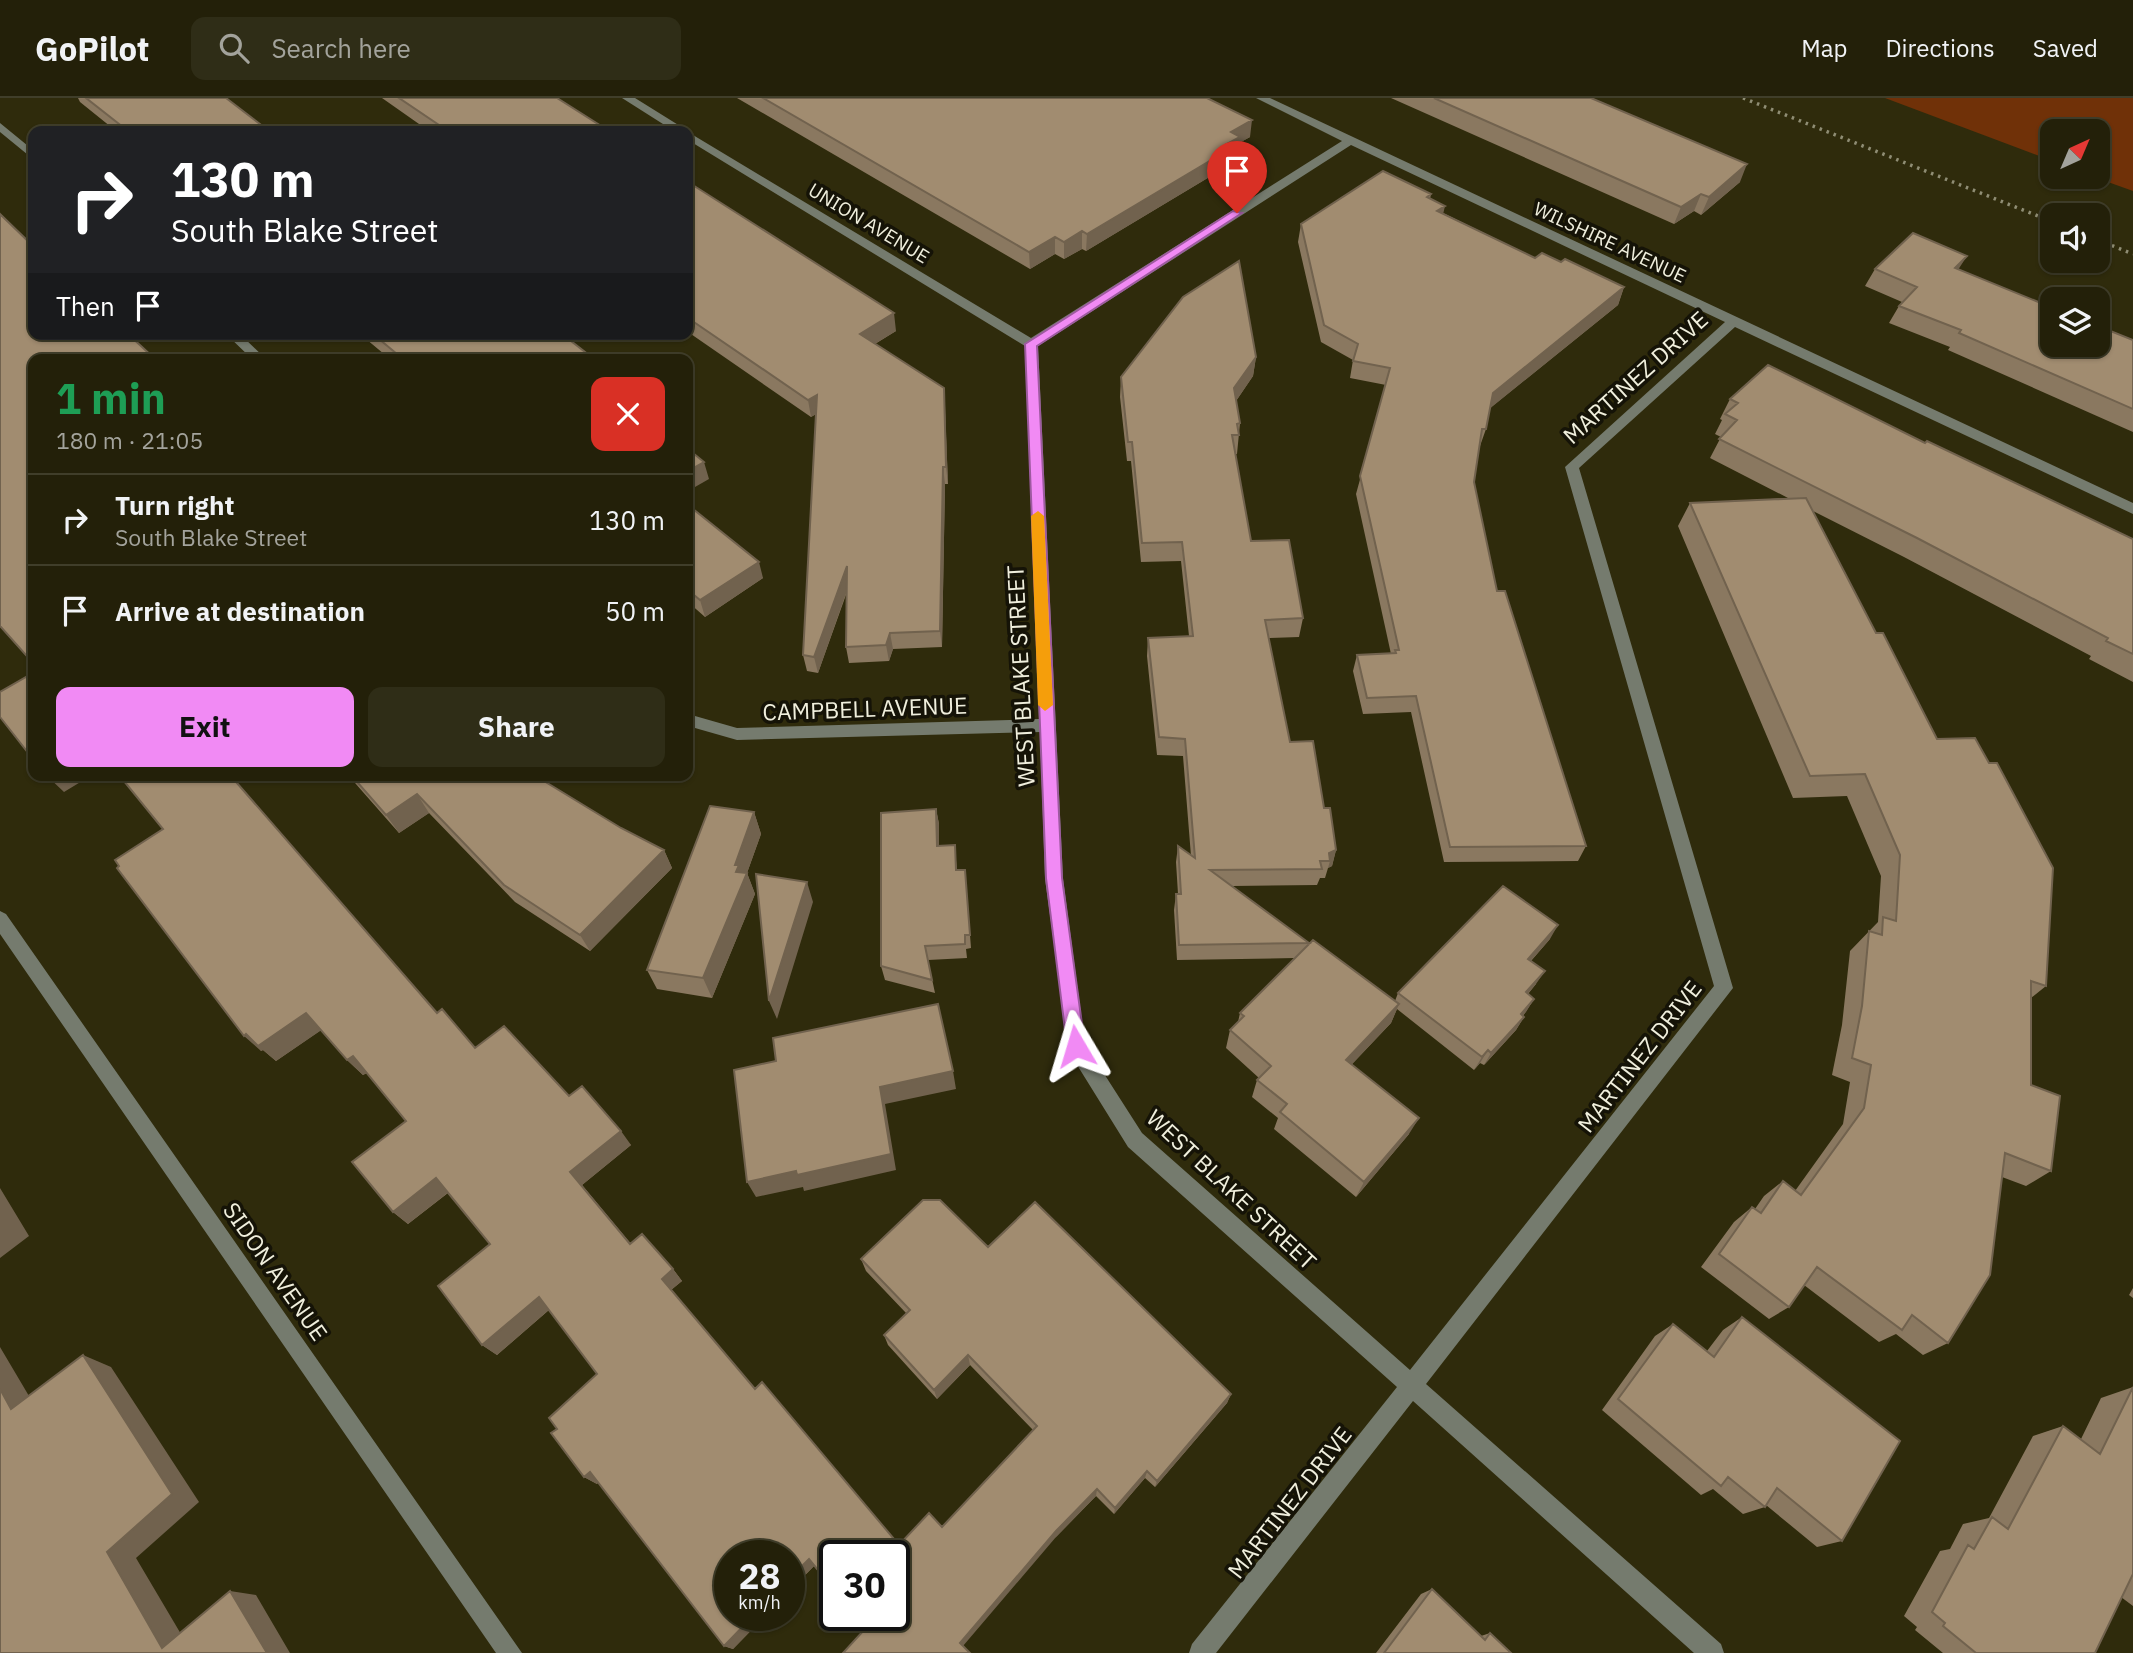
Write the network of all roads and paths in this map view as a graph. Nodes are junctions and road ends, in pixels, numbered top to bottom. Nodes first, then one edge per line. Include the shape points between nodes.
1 (627, 98) edge
2 (1262, 98) edge
3 (0, 126) edge
4 (674, 126) edge
5 (693, 138) edge
6 (1351, 140) junction
7 (28, 151) edge
8 (1733, 322) junction
9 (239, 340) edge
10 (1031, 344) junction
11 (254, 354) edge
12 (2133, 509) edge
13 (693, 721) edge
14 (1046, 725) junction
15 (0, 919) edge
16 (1414, 1385) junction
17 (510, 1653) edge
18 (1201, 1653) edge
19 (1712, 1653) edge

1 - 4 street
2 - 6 street, WILSHIRE AVENUE
3 - 7 street
5 - 10 street, UNION AVENUE
6 - 8 street, WILSHIRE AVENUE
6 - 10 street
8 - 12 street, WILSHIRE AVENUE
8 - 16 street, MARTINEZ DRIVE via 1572,467 1724,988
9 - 11 street
10 - 14 street, WEST BLAKE STREET
13 - 14 street, CAMPBELL AVENUE via 737,734
14 - 16 street, WEST BLAKE STREET via 1054,878 1076,1046 1135,1140
15 - 17 street, SIDON AVENUE
16 - 18 street, MARTINEZ DRIVE
16 - 19 street, WEST BLAKE STREET

